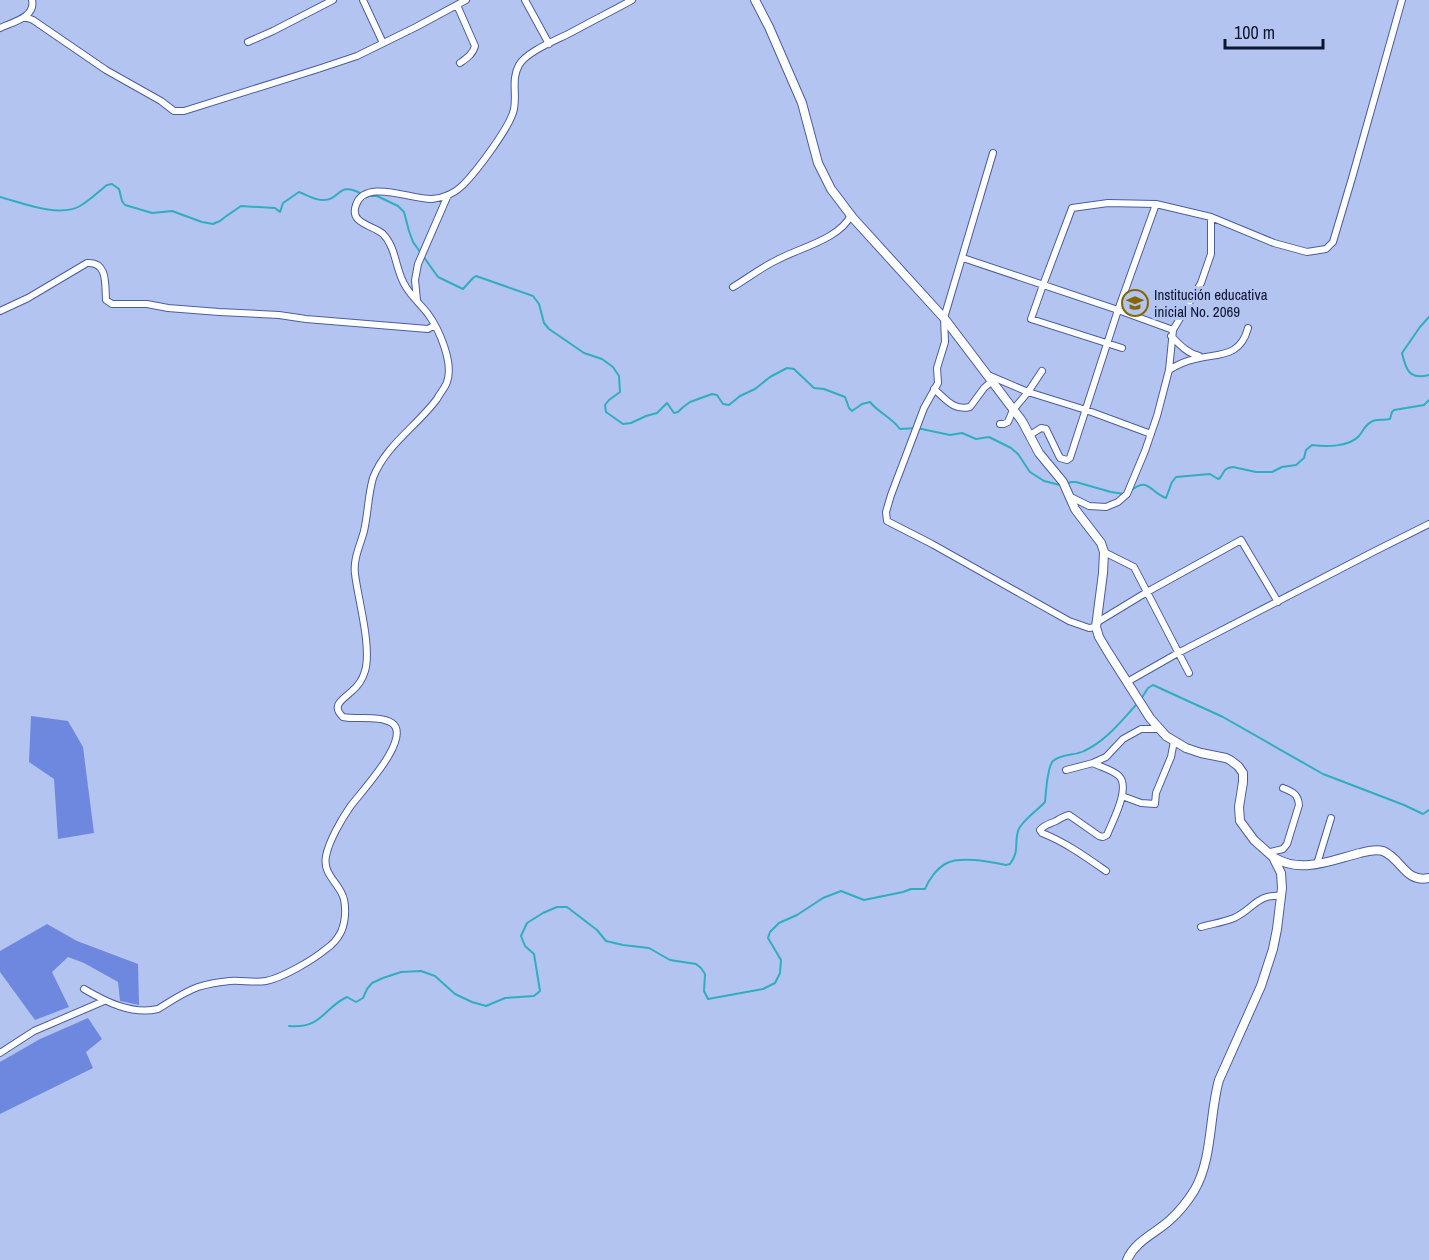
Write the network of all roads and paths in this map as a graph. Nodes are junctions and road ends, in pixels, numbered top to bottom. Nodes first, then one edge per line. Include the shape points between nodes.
1 (32, 0) edge
2 (333, 0) edge
3 (363, 0) edge
4 (466, 0) edge
5 (525, 0) edge
6 (632, 0) edge
7 (755, 0) edge
8 (1402, 0) edge
9 (618, 3) edge
10 (458, 4) junction
11 (25, 17) junction
12 (0, 28) edge
13 (248, 42) dead end
14 (382, 43) junction
15 (549, 44) junction
16 (460, 63) dead end
17 (993, 153) dead end
18 (448, 195) junction
19 (1156, 204) junction
20 (851, 216) junction
21 (1211, 217) junction
22 (963, 258) junction
23 (1043, 285) junction
24 (733, 287) dead end
25 (417, 301) junction
26 (1118, 310) junction
27 (0, 311) edge
28 (944, 318) junction
29 (435, 325) junction
30 (1248, 328) dead end
31 (1173, 334) junction
32 (1107, 343) junction
33 (1122, 348) dead end
34 (1203, 357) junction
35 (1169, 370) junction
36 (1042, 371) dead end
37 (986, 374) junction
38 (992, 381) junction
39 (934, 389) junction
40 (1028, 392) junction
41 (1013, 410) junction
42 (1086, 410) junction
43 (1000, 424) dead end
44 (1151, 434) junction
45 (1030, 435) junction
46 (1071, 498) junction
47 (1429, 524) edge
48 (1104, 552) junction
49 (1147, 592) junction
50 (1278, 602) junction
51 (1096, 625) junction
52 (1178, 653) junction
53 (1189, 673) dead end
54 (1127, 682) junction
55 (1158, 729) junction
56 (1174, 741) junction
57 (1093, 763) junction
58 (1066, 770) dead end
59 (1283, 789) dead end
60 (1122, 796) junction
61 (1331, 818) dead end
62 (1271, 855) junction
63 (1317, 864) junction
64 (1106, 871) dead end
65 (1429, 878) edge
66 (1281, 896) junction
67 (1201, 927) dead end
68 (84, 989) dead end
69 (104, 1001) junction
70 (0, 1053) edge
71 (1127, 1260) edge

1 - 11 street via 31,12
2 - 13 street
3 - 14 street
4 - 10 street
5 - 15 street
6 - 9 street
7 - 20 street via 802,103 825,179
8 - 21 street via 1333,242 1326,249 1307,252
9 - 15 street
10 - 14 street
10 - 16 street via 475,46
11 - 12 street
11 - 14 street via 174,111 318,69
15 - 18 street via 519,64 511,119 465,184
17 - 22 street
18 - 25 street via 418,264
18 - 25 street via 432,199 376,191 364,195 356,206 357,218 389,242 405,287
19 - 21 street
19 - 23 street via 1108,203 1072,208
19 - 26 street
20 - 24 street via 844,227 776,260
20 - 28 street
21 - 31 street via 1211,254 1201,283
22 - 23 street
22 - 28 street
23 - 26 street
23 - 32 street via 1031,320
25 - 29 street
26 - 31 street
26 - 32 street
27 - 29 street via 94,262 101,266 106,300 112,304 428,329
28 - 37 street
28 - 39 street via 945,342
29 - 69 street via 445,350 448,381 379,466 356,556 367,658 359,683 342,698 338,710 343,717 390,722 397,732 382,768 350,806 328,849 328,875 345,900 341,931 327,949 266,981 229,981 199,987 151,1011
30 - 34 street via 1241,344 1221,355
31 - 34 street via 1192,354
31 - 35 street
32 - 33 street
32 - 42 street
34 - 35 street
35 - 44 street
36 - 40 street
37 - 38 street
37 - 40 street
38 - 39 street via 967,408 954,406
38 - 41 street
39 - 51 street via 891,495 887,521 1069,621 1089,628
40 - 41 street
40 - 42 street
41 - 43 street via 1008,422
41 - 45 street
42 - 44 street
42 - 45 street via 1067,460 1060,458 1046,429
44 - 46 street via 1126,496 1106,507 1089,506
45 - 46 street
46 - 48 street
47 - 50 street
48 - 49 street via 1134,567
48 - 51 street
49 - 50 street via 1241,540
49 - 51 street
49 - 52 street
50 - 52 street
51 - 54 street via 1099,637
52 - 53 street
52 - 54 street
54 - 55 street
55 - 56 street
55 - 57 street via 1141,729 1131,734 1106,757
56 - 60 street via 1155,804
56 - 62 street via 1201,753 1226,758 1238,766 1244,778 1240,821
57 - 58 street
57 - 60 street via 1120,778
59 - 62 street via 1299,798 1299,805 1287,843
60 - 64 street via 1103,837 1069,815 1040,830
61 - 63 street
62 - 63 street via 1285,864
62 - 66 street via 1281,873
63 - 65 street via 1376,850 1383,851 1414,877
66 - 67 street via 1266,897 1233,918
66 - 71 street via 1273,949 1261,986 1215,1094 1200,1177 1178,1212 1137,1245
68 - 69 street
69 - 70 street via 34,1031

